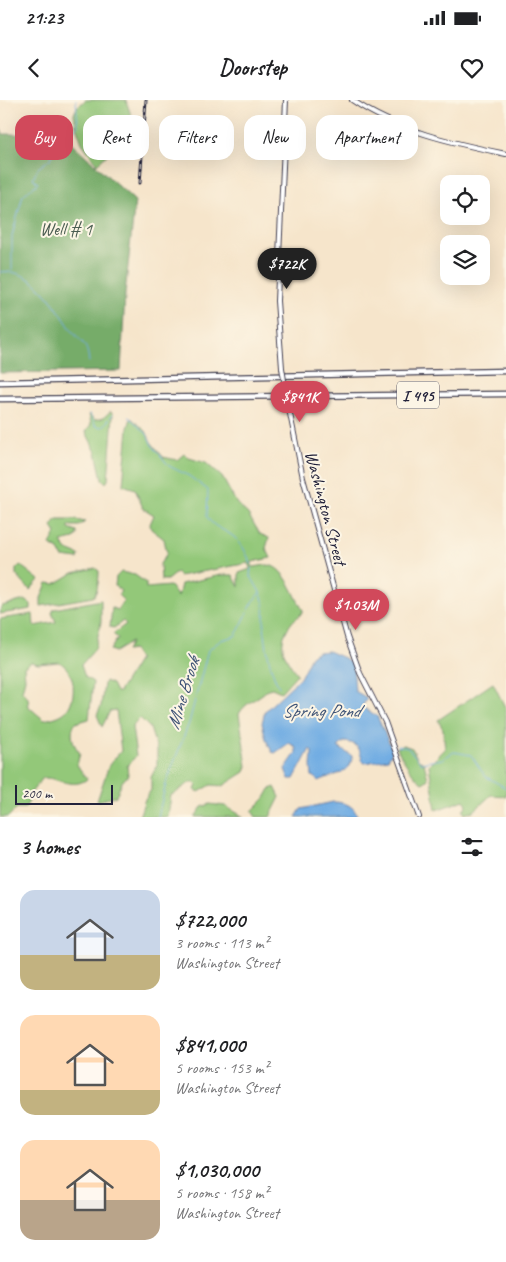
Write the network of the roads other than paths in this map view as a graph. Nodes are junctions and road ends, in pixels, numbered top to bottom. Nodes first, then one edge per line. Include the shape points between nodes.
1 (286, 100) edge
2 (352, 100) edge
3 (506, 154) edge
4 (506, 371) edge
5 (0, 382) edge
6 (506, 394) edge
7 (0, 399) edge
8 (420, 817) edge

1 - 8 main road, Washington Street, bridge via 277,301 288,404 303,478 348,637 360,673 385,722
2 - 3 main road via 401,125 463,146
4 - 5 highway, I 495
6 - 7 highway, I 495

